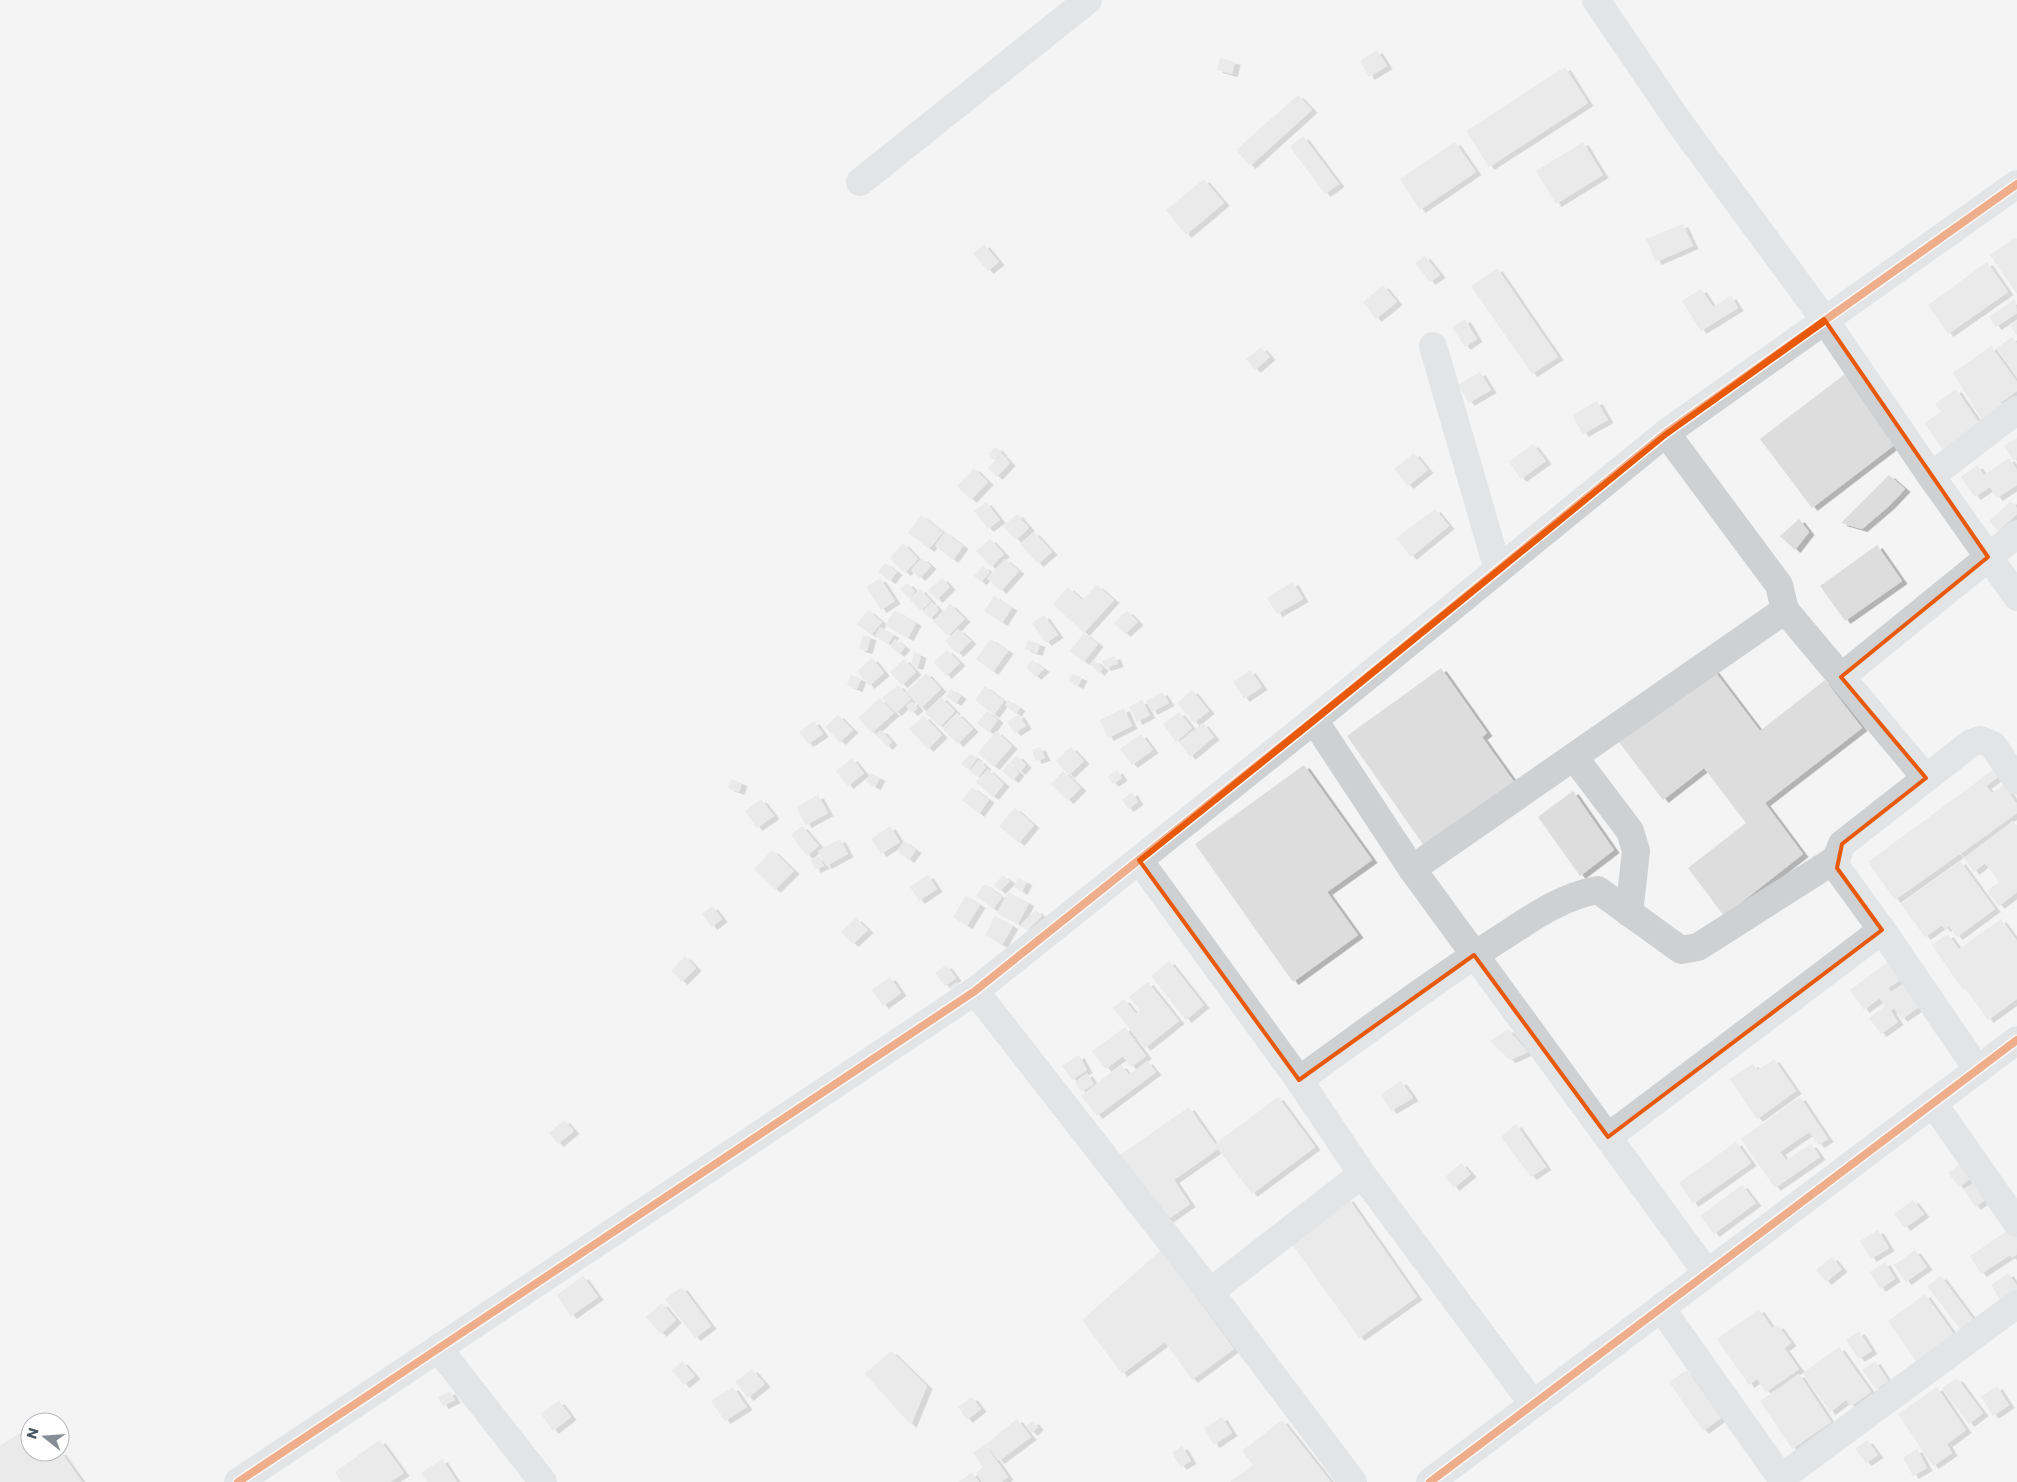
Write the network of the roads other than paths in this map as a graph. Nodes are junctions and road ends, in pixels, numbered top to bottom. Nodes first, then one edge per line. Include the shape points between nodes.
1 (1088, 0) edge
2 (1596, 0) edge
3 (860, 182) dead end
4 (2017, 184) edge
5 (1824, 319) junction
6 (1433, 346) dead end
7 (2017, 410) edge
8 (1666, 433) junction
9 (1931, 476) junction
10 (2017, 534) edge
11 (1988, 557) junction
12 (1498, 570) junction
13 (2017, 597) edge
14 (1785, 610) junction
15 (1841, 677) junction
16 (1314, 720) junction
17 (1574, 757) junction
18 (1926, 778) junction
19 (2017, 781) edge
20 (1836, 858) junction
21 (1140, 860) junction
22 (1412, 869) junction
23 (1629, 913) junction
24 (1882, 930) junction
25 (1474, 955) junction
26 (975, 991) junction
27 (2017, 1040) edge
28 (1978, 1070) junction
29 (1299, 1080) junction
30 (1933, 1103) junction
31 (1608, 1137) junction
32 (1362, 1174) junction
33 (2017, 1223) edge
34 (1707, 1273) junction
35 (1210, 1292) junction
36 (2017, 1304) edge
37 (1661, 1308) junction
38 (438, 1348) junction
39 (1533, 1404) junction
40 (1783, 1480) edge
41 (238, 1482) edge
42 (543, 1482) edge
43 (1353, 1482) edge
44 (1430, 1482) edge

1 - 3 street
2 - 5 street via 1679,122
4 - 5 street
5 - 8 street
5 - 9 street
6 - 12 street
7 - 9 street
8 - 12 street
8 - 14 street via 1779,585
9 - 11 street
10 - 11 street
11 - 13 street
11 - 15 street
12 - 16 street
14 - 15 street
14 - 17 street
15 - 18 street
16 - 21 street
16 - 22 street
17 - 22 street
17 - 23 street via 1630,831 1636,851
18 - 19 street via 1971,743 1980,740 1993,745
18 - 20 street via 1842,844
20 - 23 street via 1698,947 1681,950
20 - 24 street via 1837,868
21 - 26 street
21 - 29 street
22 - 25 street
23 - 25 street via 1598,890 1580,893 1542,912
24 - 28 street
24 - 31 street
25 - 29 street
25 - 31 street
26 - 35 street
26 - 38 street
27 - 28 street
28 - 30 street
29 - 32 street
30 - 33 street
30 - 34 street
31 - 34 street
32 - 35 street
32 - 39 street
34 - 37 street
35 - 43 street
36 - 40 street
37 - 39 street
37 - 40 street
38 - 41 street
38 - 42 street
39 - 44 street

